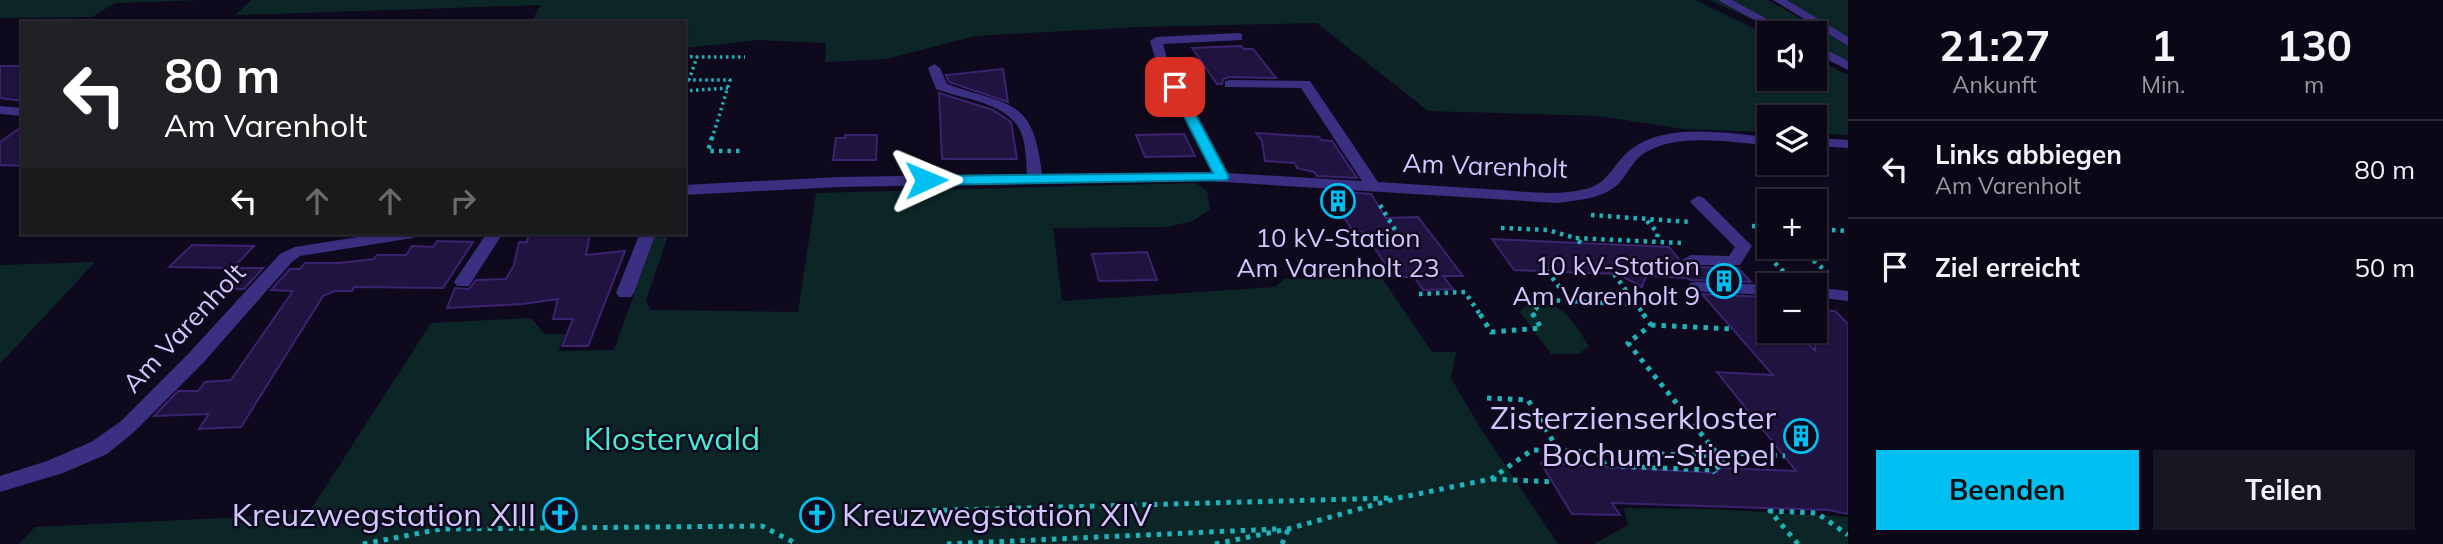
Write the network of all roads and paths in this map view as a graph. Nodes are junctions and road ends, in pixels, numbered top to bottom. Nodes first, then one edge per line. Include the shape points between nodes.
1 (1724, 0) edge
2 (1779, 0) edge
3 (1764, 21) edge
4 (1238, 37) dead end
5 (1848, 42) edge
6 (1827, 55) edge
7 (686, 57) edge
8 (697, 57) junction
9 (745, 57) dead end
10 (1848, 66) edge
11 (934, 68) dead end
12 (1230, 84) dead end
13 (728, 88) junction
14 (686, 90) edge
15 (0, 110) edge
16 (21, 112) edge
17 (1757, 141) edge
18 (1827, 143) edge
19 (1848, 144) edge
20 (740, 151) dead end
21 (1222, 177) junction
22 (1035, 179) junction
23 (1374, 188) junction
24 (686, 190) edge
25 (1556, 198) junction
26 (1698, 201) dead end
27 (1385, 218) dead end
28 (1647, 220) junction
29 (1722, 224) junction
30 (1757, 226) edge
31 (1501, 228) dead end
32 (1827, 230) edge
33 (1848, 231) edge
34 (401, 235) edge
35 (494, 235) edge
36 (647, 235) edge
37 (1575, 238) junction
38 (1402, 241) dead end
39 (1656, 242) junction
40 (1581, 243) dead end
41 (1693, 252) joint
42 (1770, 259) edge
43 (1547, 271) dead end
44 (1785, 273) edge
45 (1614, 274) dead end
46 (463, 282) dead end
47 (1696, 287) joint
48 (1757, 289) edge
49 (625, 293) dead end
50 (1827, 293) edge
51 (1419, 294) dead end
52 (1848, 296) edge
53 (1570, 301) junction
54 (1636, 305) junction
55 (1651, 325) junction
56 (1732, 329) dead end
57 (1487, 398) dead end
58 (1556, 451) junction
59 (1597, 452) junction
60 (1718, 456) junction
61 (1785, 456) dead end
62 (1563, 463) dead end
63 (1491, 479) junction
64 (1553, 482) dead end
65 (0, 484) edge
66 (1398, 498) junction
67 (880, 512) dead end
68 (557, 518) dead end
69 (546, 528) junction
70 (1288, 529) junction
71 (1848, 535) edge
72 (363, 544) edge
73 (797, 544) edge
74 (947, 544) edge
75 (1215, 544) edge
76 (1282, 544) edge
77 (1798, 544) edge

1 - 3 street
2 - 5 street
4 - 21 street via 1156,41 1163,65
6 - 10 street
7 - 8 path
8 - 9 path
8 - 13 path via 688,80 730,80
11 - 22 street via 941,86 1020,117 1028,132
12 - 23 street via 1305,84
13 - 14 path
13 - 20 path via 708,151
15 - 16 street
17 - 25 street, Am Varenholt via 1676,138 1655,142 1629,158 1604,188
18 - 19 street
21 - 22 street, Am Varenholt
21 - 23 street, Am Varenholt
22 - 24 street, Am Varenholt
23 - 25 street, Am Varenholt
25 - 28 path via 1584,214
26 - 29 street
27 - 38 path
28 - 29 path
28 - 39 path via 1658,233
29 - 30 path
29 - 41 street via 1744,246 1734,261
31 - 37 path via 1548,230
32 - 33 path
34 - 65 street, Am Varenholt via 295,252 127,427 99,448
35 - 46 street
36 - 49 street
37 - 39 path
37 - 40 path
39 - 41 path
42 - 44 path
43 - 53 path
45 - 54 path
47 - 48 street
47 - 54 path
50 - 52 street
51 - 53 path via 1465,292 1491,332 1541,328 1532,313 1544,300
53 - 54 path
54 - 55 path
55 - 56 path
55 - 60 path via 1628,343
57 - 58 path via 1528,400
58 - 59 path
58 - 62 path
58 - 63 path via 1532,450
59 - 60 path
59 - 60 path via 1606,466 1714,471 1724,464
60 - 61 path
63 - 64 path
63 - 66 path
66 - 67 path
66 - 70 path
68 - 69 path
69 - 72 path via 440,529
69 - 73 path via 762,526
70 - 74 path
70 - 75 path
70 - 76 path
71 - 77 path via 1817,513 1770,511

